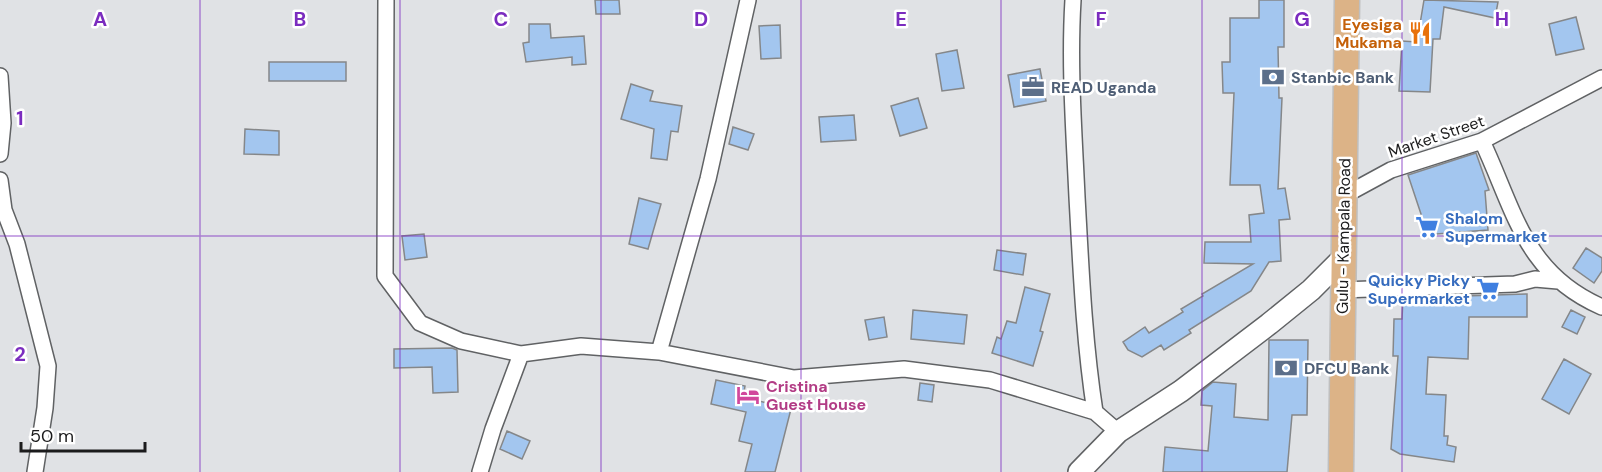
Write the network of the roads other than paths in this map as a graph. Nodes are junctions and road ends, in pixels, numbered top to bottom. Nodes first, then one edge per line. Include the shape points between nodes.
1 (386, 0) edge
2 (748, 0) edge
3 (1073, 0) edge
4 (1347, 0) edge
5 (0, 76) edge
6 (1602, 78) edge
7 (1482, 141) junction
8 (0, 154) edge
9 (0, 180) edge
10 (1345, 195) junction
11 (1342, 259) junction
12 (1558, 281) junction
13 (1341, 290) junction
14 (1602, 307) edge
15 (658, 352) junction
16 (521, 354) junction
17 (1095, 412) junction
18 (1118, 432) junction
19 (35, 472) edge
20 (480, 472) edge
21 (1079, 472) edge
22 (1341, 472) edge

1 - 16 street via 385,276 420,323 461,340
2 - 15 street via 708,179
3 - 17 street via 1070,59 1078,215 1087,362
4 - 10 main road, Gulu - Kampala Road
5 - 8 street
6 - 7 street, Market Street
7 - 10 street, Market Street via 1391,170
7 - 12 street via 1521,233
9 - 19 street via 4,210 17,244 48,366
10 - 11 main road, Gulu - Kampala Road
11 - 13 main road, Gulu - Kampala Road
11 - 18 street via 1269,324 1181,391
12 - 13 street
12 - 14 street
13 - 22 main road, Gulu - Kampala Road
15 - 16 street via 581,346
15 - 17 street via 794,378 904,369 954,375 990,380
16 - 20 street
17 - 18 street
18 - 21 street

